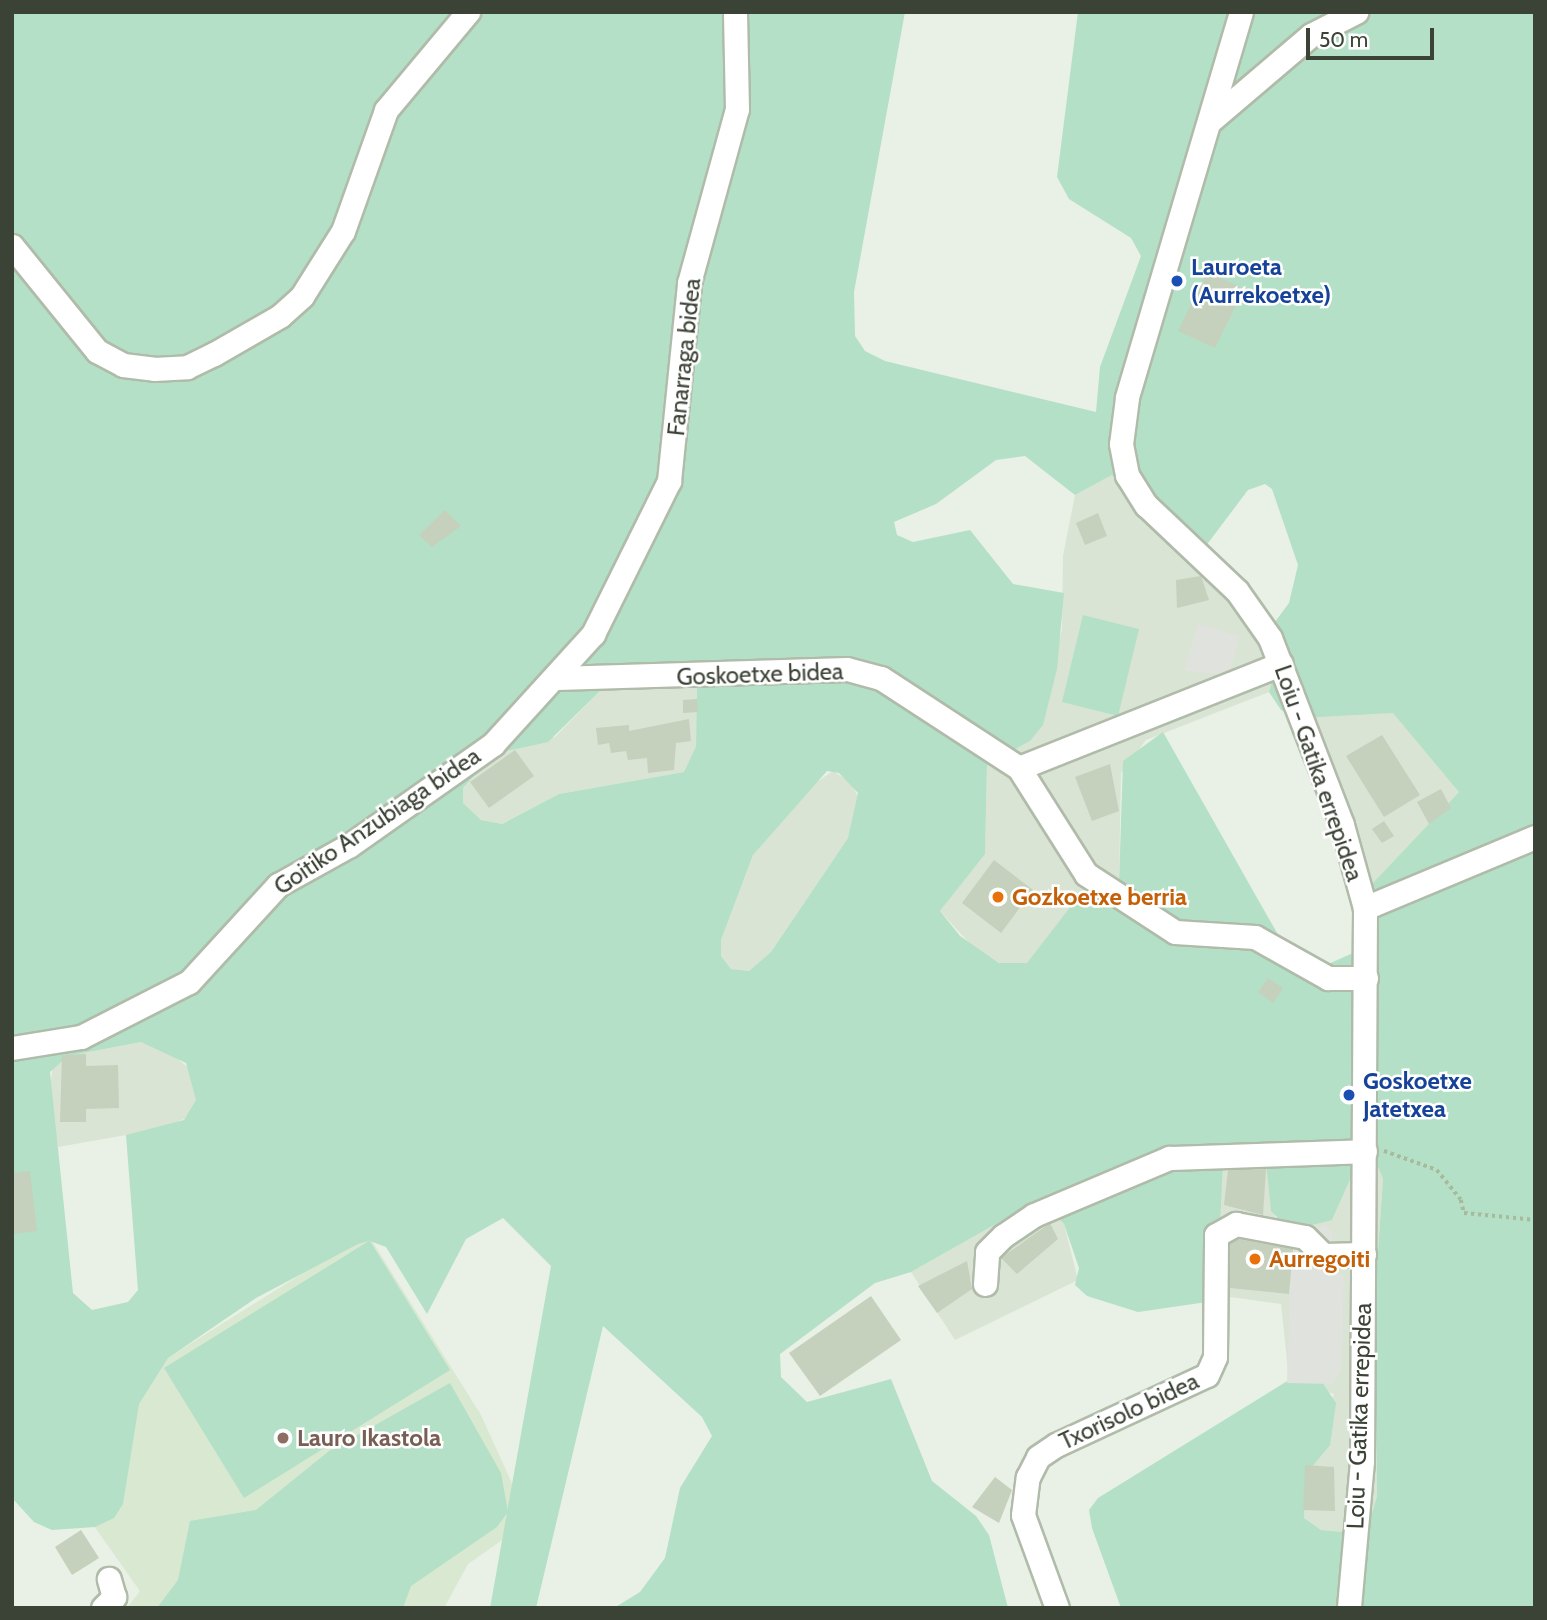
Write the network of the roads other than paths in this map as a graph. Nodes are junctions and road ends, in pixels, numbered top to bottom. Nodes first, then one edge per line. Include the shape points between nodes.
1 (468, 12) edge
2 (735, 12) edge
3 (1241, 12) edge
4 (1356, 12) edge
5 (1210, 121) junction
6 (12, 246) edge
7 (1281, 664) junction
8 (558, 678) junction
9 (1018, 768) junction
10 (1535, 837) edge
11 (1364, 908) junction
12 (1366, 978) junction
13 (12, 1048) edge
14 (1365, 1151) junction
15 (1364, 1254) junction
16 (985, 1284) dead end
17 (109, 1579) dead end
18 (103, 1608) edge
19 (1056, 1608) edge
20 (1349, 1608) edge

1 - 6 street via 386,110 343,230 302,296 280,316 214,354 187,367 154,369 124,365 97,351
2 - 8 street, Fanarraga bidea via 737,109 690,282 669,481 607,614
3 - 5 street, Loiu - Gatika errepidea
4 - 5 street via 1311,35
5 - 7 street, Loiu - Gatika errepidea via 1127,398 1122,461 1146,505 1251,608
7 - 9 street
7 - 11 street, Loiu - Gatika errepidea via 1342,824
8 - 9 street, Goskoetxe bidea via 847,669 881,678
8 - 13 street, Goitiko Anzubiaga bidea via 493,744 438,786 278,885 212,962 161,1001 81,1037
9 - 12 street, Goskoetxe bidea via 1086,874 1175,932 1255,937 1318,974
10 - 11 street
11 - 12 street, Loiu - Gatika errepidea
12 - 14 street, Loiu - Gatika errepidea
14 - 15 street, Loiu - Gatika errepidea
14 - 16 street via 1169,1158 1034,1216 1003,1236 987,1252
15 - 19 street, Txorisolo bidea via 1323,1255 1306,1237 1236,1224 1216,1235 1215,1357 1207,1376 1056,1445 1038,1457 1028,1477 1023,1515
15 - 20 street, Loiu - Gatika errepidea via 1362,1461
17 - 18 street via 114,1597

